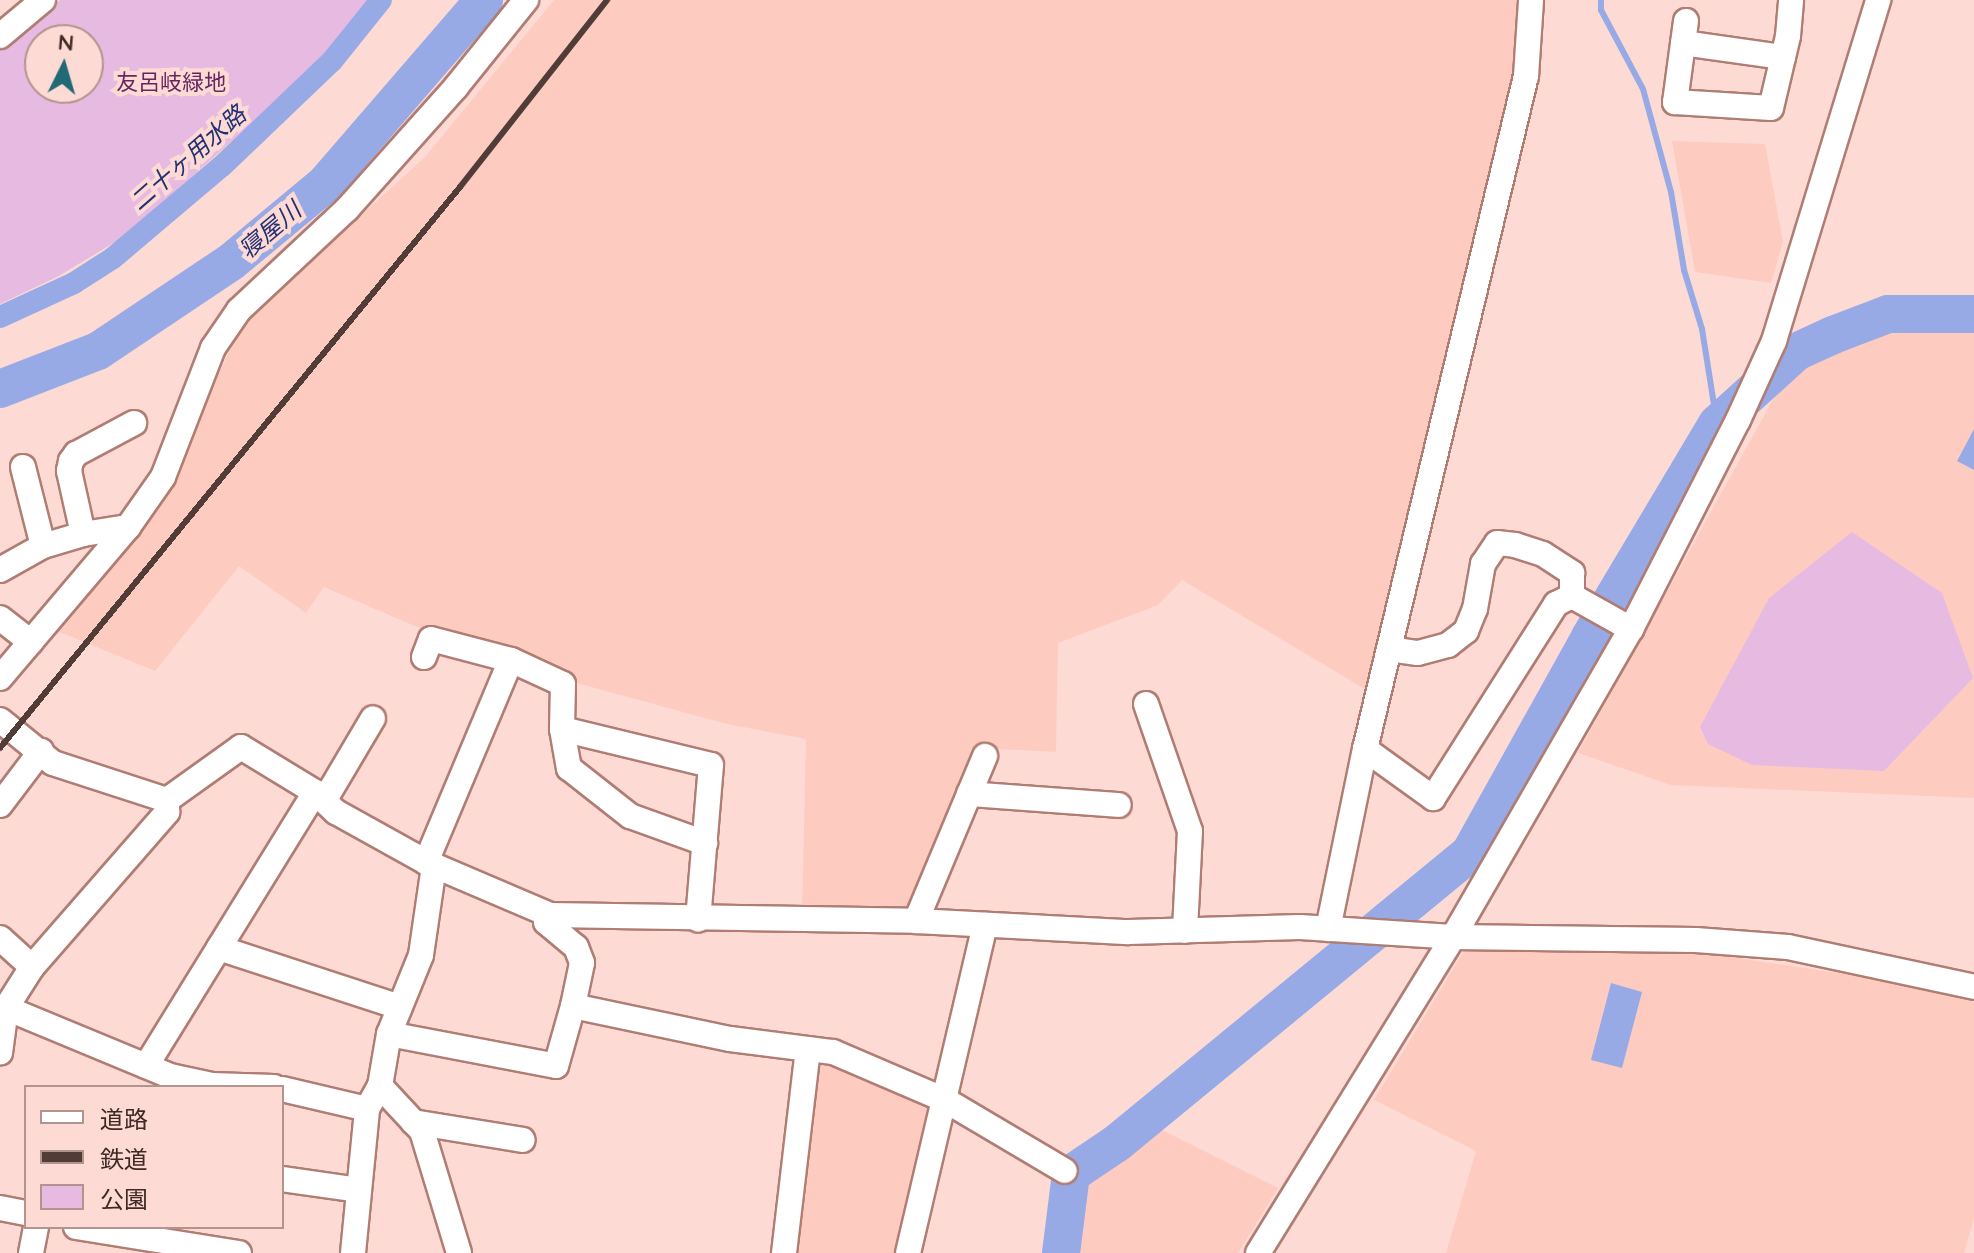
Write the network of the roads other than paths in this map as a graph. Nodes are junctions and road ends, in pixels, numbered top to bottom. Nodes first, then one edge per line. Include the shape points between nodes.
1 (43, 0) edge
2 (526, 0) edge
3 (1531, 0) edge
4 (1791, 0) edge
5 (1878, 0) edge
6 (0, 36) edge
7 (1783, 57) junction
8 (134, 423) dead end
9 (23, 467) dead end
10 (128, 527) junction
11 (83, 534) junction
12 (43, 546) junction
13 (1, 566) edge
14 (1572, 596) junction
15 (0, 618) edge
16 (1631, 629) junction
17 (31, 642) junction
18 (1389, 649) junction
19 (424, 657) dead end
20 (511, 660) junction
21 (0, 678) edge
22 (1146, 704) dead end
23 (373, 718) dead end
24 (0, 720) edge
25 (562, 729) junction
26 (1365, 749) junction
27 (41, 751) junction
28 (985, 756) dead end
29 (969, 794) junction
30 (320, 796) junction
31 (167, 800) junction
32 (0, 805) edge
33 (1119, 805) dead end
34 (705, 843) junction
35 (430, 864) junction
36 (550, 915) junction
37 (698, 919) junction
38 (916, 921) junction
39 (985, 925) junction
40 (1328, 929) junction
41 (1185, 931) junction
42 (1453, 937) junction
43 (0, 938) edge
44 (219, 948) junction
45 (32, 967) junction
46 (1974, 987) edge
47 (573, 1006) junction
48 (400, 1007) junction
49 (6, 1008) junction
50 (389, 1034) junction
51 (808, 1049) junction
52 (0, 1053) edge
53 (146, 1066) junction
54 (169, 1082) edge
55 (212, 1085) edge
56 (380, 1086) junction
57 (284, 1089) edge
58 (945, 1100) junction
59 (367, 1109) junction
60 (413, 1122) junction
61 (523, 1140) dead end
62 (1065, 1171) dead end
63 (284, 1179) edge
64 (358, 1190) junction
65 (0, 1208) edge
66 (24, 1213) edge
67 (36, 1229) edge
68 (94, 1229) edge
69 (229, 1244) edge
70 (31, 1253) edge
71 (353, 1253) edge
72 (459, 1253) edge
73 (784, 1253) edge
74 (908, 1253) edge
75 (1258, 1253) edge

1 - 6 street
2 - 10 street via 347,209 239,310 213,348 163,477
3 - 18 street via 1526,76
4 - 7 street
5 - 16 street via 1774,341
7 - 7 street via 1685,32 1675,102 1771,108
8 - 11 street via 71,461
9 - 12 street
10 - 11 street
10 - 17 street
11 - 12 street
12 - 13 street
14 - 16 street
14 - 18 street via 1572,573 1543,554 1497,543 1483,564 1466,631 1448,645 1418,653
14 - 26 street via 1556,604 1433,798
15 - 17 street
16 - 42 street
17 - 21 street
18 - 26 street
19 - 20 street via 431,639
20 - 25 street via 563,684
20 - 35 street
22 - 41 street via 1190,831
23 - 30 street
24 - 27 street
25 - 34 street via 569,768 617,807
25 - 34 street via 711,765
26 - 40 street
27 - 31 street via 53,763
27 - 32 street
28 - 29 street
29 - 33 street
29 - 38 street
30 - 31 street via 241,747
30 - 35 street via 336,812
30 - 44 street
31 - 45 street via 167,812
34 - 37 street
35 - 36 street
35 - 48 street via 421,955
36 - 37 street
36 - 47 street via 546,922 576,947 582,963
37 - 38 street
38 - 39 street
39 - 41 street
39 - 58 street
40 - 41 street
40 - 42 street
42 - 46 street via 1696,940 1788,947
42 - 75 street
43 - 45 street
44 - 48 street
44 - 53 street
45 - 49 street
47 - 50 street via 556,1066
47 - 51 street via 730,1039
48 - 50 street
49 - 52 street
49 - 53 street
50 - 56 street
51 - 58 street via 833,1052
51 - 73 street
53 - 54 street
54 - 55 street
56 - 59 street
56 - 60 street
57 - 59 street
58 - 62 street
58 - 74 street
59 - 64 street
60 - 61 street
60 - 72 street via 422,1131 435,1166
63 - 64 street
64 - 71 street
65 - 66 street
67 - 70 street
68 - 69 street

